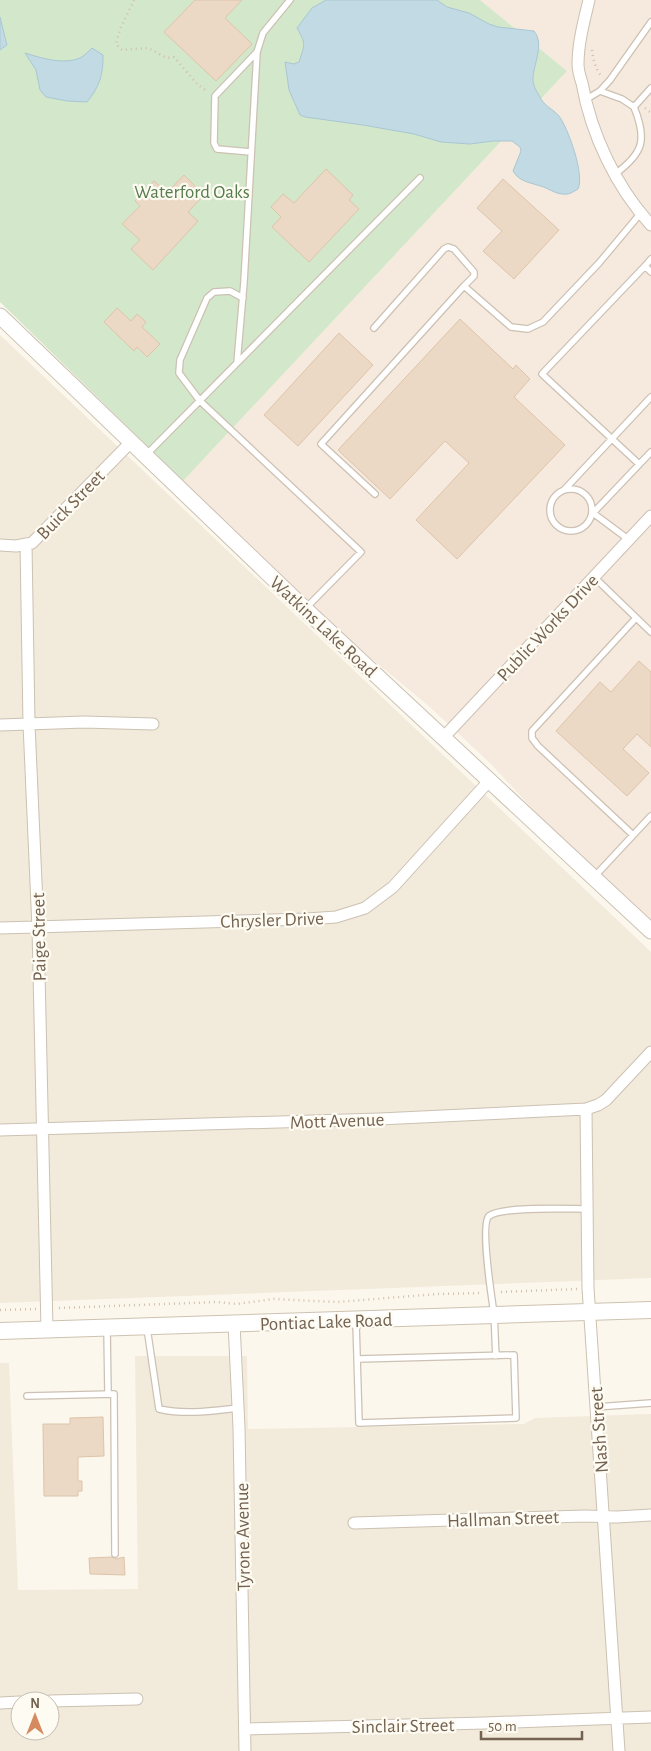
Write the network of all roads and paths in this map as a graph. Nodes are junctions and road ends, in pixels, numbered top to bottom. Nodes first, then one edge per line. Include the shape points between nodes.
1 (134, 0) edge
2 (290, 0) edge
3 (589, 0) edge
4 (651, 22) edge
5 (257, 52) junction
6 (651, 88) edge
7 (600, 91) junction
8 (215, 96) junction
9 (585, 100) junction
10 (634, 107) junction
11 (252, 152) junction
12 (615, 174) junction
13 (420, 178) dead end
14 (640, 214) junction
15 (651, 225) edge
16 (651, 259) edge
17 (644, 266) junction
18 (651, 272) edge
19 (464, 286) junction
20 (243, 298) junction
21 (0, 316) edge
22 (374, 328) dead end
23 (237, 364) junction
24 (651, 397) edge
25 (200, 401) junction
26 (612, 440) junction
27 (131, 442) junction
28 (651, 452) edge
29 (146, 456) junction
30 (639, 464) junction
31 (564, 490) junction
32 (375, 494) dead end
33 (593, 513) junction
34 (651, 516) edge
35 (628, 540) junction
36 (26, 544) junction
37 (0, 545) edge
38 (594, 577) junction
39 (305, 609) junction
40 (636, 618) junction
41 (651, 632) edge
42 (29, 724) junction
43 (153, 724) dead end
44 (0, 725) edge
45 (443, 738) junction
46 (489, 781) junction
47 (651, 816) edge
48 (633, 835) junction
49 (593, 877) junction
50 (0, 928) edge
51 (38, 928) junction
52 (651, 931) edge
53 (651, 1052) edge
54 (586, 1109) junction
55 (43, 1129) junction
56 (0, 1130) edge
57 (587, 1209) junction
58 (581, 1289) dead end
59 (490, 1292) junction
60 (55, 1308) dead end
61 (37, 1309) dead end
62 (0, 1310) edge
63 (651, 1310) edge
64 (589, 1312) junction
65 (494, 1315) junction
66 (356, 1320) junction
67 (234, 1323) junction
68 (146, 1326) junction
69 (107, 1327) junction
70 (47, 1329) junction
71 (0, 1331) edge
72 (496, 1356) junction
73 (357, 1360) junction
74 (108, 1394) junction
75 (27, 1396) dead end
76 (651, 1403) edge
77 (238, 1408) junction
78 (596, 1408) junction
79 (651, 1515) edge
80 (604, 1516) junction
81 (354, 1523) dead end
82 (115, 1554) dead end
83 (137, 1699) dead end
84 (60, 1701) edge
85 (651, 1717) edge
86 (617, 1718) junction
87 (245, 1729) junction
88 (245, 1751) edge
89 (619, 1751) edge

1 - 8 path via 116,44 122,50 148,48 167,58 174,56 198,85
2 - 5 lane via 263,33
3 - 9 street via 578,65
4 - 7 lane
5 - 8 lane
5 - 11 lane
6 - 10 lane
7 - 9 lane
7 - 10 lane
8 - 11 lane via 214,143 217,149
9 - 12 street via 595,133
10 - 12 lane via 642,140 636,154
11 - 20 lane
12 - 14 street
13 - 23 lane
14 - 15 street
14 - 19 lane via 543,322 528,329 511,327
16 - 17 lane
17 - 18 lane
17 - 26 lane via 542,374
19 - 22 lane via 474,272 454,249 448,247
19 - 32 lane via 322,444
20 - 23 lane
20 - 25 lane via 230,291 214,292 207,298 180,360 180,373
21 - 27 street, Watkins Lake Road
23 - 25 lane
24 - 26 lane
25 - 29 lane
25 - 39 lane via 361,552
26 - 30 lane
26 - 31 lane
27 - 29 street, Watkins Lake Road
27 - 36 street, Buick Street via 32,543
28 - 30 lane
29 - 39 street, Watkins Lake Road
30 - 33 lane
31 - 33 lane via 578,490 584,494
31 - 33 lane via 557,493 550,505 551,519 560,529 574,531 586,525
33 - 35 lane
34 - 35 street, Public Works Drive
35 - 38 street, Public Works Drive
36 - 37 street, Buick Street
36 - 42 street, Paige Street
38 - 40 lane
38 - 45 street, Public Works Drive
39 - 45 street, Watkins Lake Road
40 - 41 lane
40 - 48 lane via 532,731 532,738 538,746
42 - 43 street
42 - 44 street
42 - 51 street, Paige Street
45 - 46 street, Watkins Lake Road
46 - 49 street, Watkins Lake Road
46 - 51 street, Chrysler Drive via 393,887 365,908 326,918
47 - 48 lane
48 - 49 lane
49 - 52 street, Watkins Lake Road
50 - 51 street, Chrysler Drive
51 - 55 street, Paige Street
53 - 54 street, Mott Avenue via 606,1100
54 - 55 street, Mott Avenue
54 - 57 street, Nash Street
55 - 56 street, Mott Avenue
55 - 70 street, Paige Street
57 - 59 lane via 505,1210 489,1216 485,1233
57 - 64 street, Nash Street
58 - 59 path
59 - 60 path via 337,1302 274,1299 236,1304
59 - 65 lane
61 - 62 path
63 - 64 main road, Pontiac Lake Road
64 - 65 main road, Pontiac Lake Road
64 - 78 street, Nash Street
65 - 66 main road, Pontiac Lake Road
65 - 72 lane
66 - 67 main road, Pontiac Lake Road
66 - 73 lane
67 - 68 main road, Pontiac Lake Road
67 - 77 street, Tyrone Avenue
68 - 69 main road, Pontiac Lake Road
68 - 77 lane via 159,1410 195,1413
69 - 70 main road, Pontiac Lake Road
69 - 74 lane
70 - 71 main road, Pontiac Lake Road
72 - 73 lane
72 - 73 lane via 514,1355 516,1418 359,1423
74 - 75 lane
74 - 82 lane via 114,1394
76 - 78 lane
77 - 87 street, Tyrone Avenue
78 - 80 street, Nash Street
79 - 80 street, Hallman Street
80 - 81 street, Hallman Street
80 - 86 street, Nash Street
83 - 84 street
85 - 86 street, Sinclair Street
86 - 87 street, Sinclair Street
86 - 89 street, Nash Street
87 - 88 street, Tyrone Avenue

